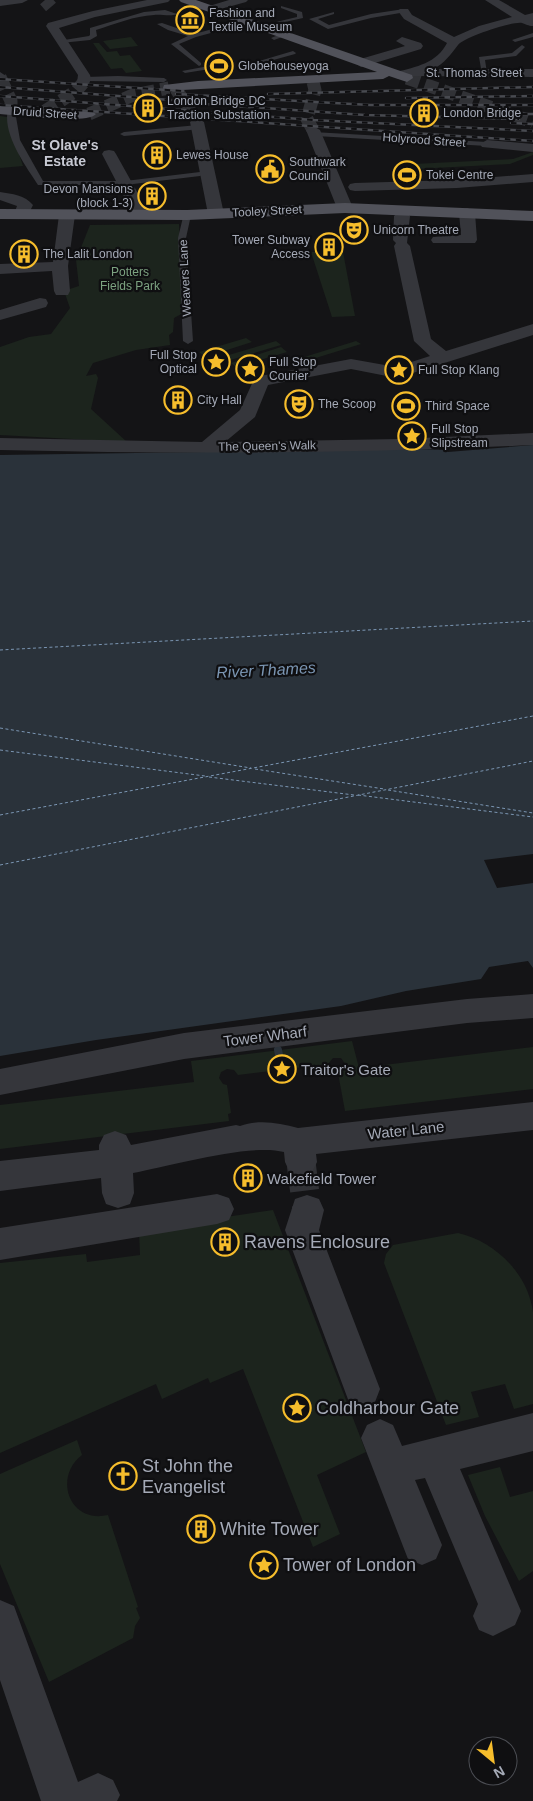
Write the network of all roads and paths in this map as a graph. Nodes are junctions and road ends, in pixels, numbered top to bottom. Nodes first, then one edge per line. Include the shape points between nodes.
1 (22, 0) edge
2 (164, 0) edge
3 (185, 0) edge
4 (242, 0) edge
5 (491, 0) edge
6 (0, 3) edge
7 (87, 4) dead end
8 (105, 7) junction
9 (283, 7) dead end
10 (210, 9) junction
11 (404, 11) joint
12 (332, 13) dead end
13 (174, 14) dead end
14 (123, 19) junction
15 (529, 20) edge
16 (246, 22) junction
17 (278, 23) dead end
18 (160, 24) dead end
19 (366, 24) dead end
20 (351, 29) dead end
21 (533, 35) edge
22 (194, 36) junction
23 (402, 40) dead end
24 (454, 40) junction
25 (515, 40) dead end
26 (61, 41) junction
27 (522, 47) dead end
28 (294, 53) dead end
29 (259, 62) dead end
30 (361, 63) junction
31 (199, 64) dead end
32 (214, 67) dead end
33 (533, 73) edge
34 (490, 74) junction
35 (407, 75) junction
36 (84, 81) joint
37 (198, 85) junction
38 (171, 86) joint
39 (7, 109) edge
40 (89, 114) tunnel mouth
41 (198, 125) joint
42 (314, 132) joint
43 (124, 134) dead end
44 (487, 144) joint
45 (533, 148) edge
46 (109, 154) dead end
47 (200, 174) dead end
48 (531, 181) edge
49 (126, 183) junction
50 (457, 184) junction
51 (355, 187) dead end
52 (0, 196) edge
53 (345, 208) junction
54 (461, 213) junction
55 (0, 214) edge
56 (22, 214) junction
57 (216, 214) junction
58 (67, 215) junction
59 (138, 215) junction
60 (187, 215) junction
61 (533, 215) edge
62 (402, 216) dead end
63 (439, 240) dead end
64 (60, 266) junction
65 (0, 269) edge
66 (62, 290) dead end
67 (40, 303) dead end
68 (0, 315) edge
69 (533, 329) edge
70 (188, 341) dead end
71 (448, 356) junction
72 (533, 439) edge
73 (0, 444) edge
74 (207, 447) junction
75 (533, 1006) edge
76 (0, 1082) edge
77 (520, 1112) edge
78 (0, 1176) edge
79 (108, 1198) junction
80 (217, 1209) dead end
81 (307, 1210) tunnel mouth
82 (0, 1244) edge
83 (362, 1389) dead end
84 (533, 1432) edge
85 (435, 1456) junction
86 (422, 1545) dead end
87 (493, 1616) dead end
88 (0, 1620) edge
89 (83, 1799) edge

1 - 6 street
2 - 8 street
3 - 10 main road
4 - 10 street
5 - 15 street
7 - 8 street
8 - 14 lane
8 - 26 street via 55,24 52,28
9 - 17 lane via 300,13 300,18
10 - 16 main road
11 - 12 lane via 328,27 312,19
11 - 24 street via 442,36
13 - 14 lane via 164,11
14 - 26 lane via 92,29 94,36 90,38
15 - 24 street via 484,28
16 - 22 lane
16 - 30 main road
18 - 22 lane
19 - 20 lane
21 - 25 lane
22 - 31 lane via 174,44
23 - 30 street via 417,46
24 - 35 street via 450,51 440,60
26 - 36 street via 84,75
27 - 34 lane via 514,55 481,58
28 - 29 lane
30 - 35 main road
32 - 37 lane via 182,69
33 - 34 street, St. Thomas Street
34 - 35 street, St. Thomas Street
35 - 37 main road
36 - 38 lane via 118,78
37 - 38 main road
39 - 40 main road, Druid Street
39 - 49 lane via 25,161 41,183
41 - 43 lane
41 - 57 street
42 - 44 lane, Holyrood Street
42 - 53 street
44 - 45 street, Holyrood Street
46 - 49 street
47 - 49 lane
48 - 50 street
49 - 59 street
50 - 51 street
50 - 54 street
52 - 56 street via 25,205
53 - 54 main road, Tooley Street
53 - 57 main road, Tooley Street
54 - 61 main road, Tooley Street
54 - 63 street via 469,240
55 - 56 main road, Tooley Street
56 - 58 main road, Tooley Street
57 - 60 main road, Tooley Street
58 - 59 main road, Tooley Street
58 - 64 street
59 - 60 main road, Tooley Street
60 - 70 lane, Weavers Lane via 182,238
62 - 71 street via 402,243 423,341
64 - 65 street
64 - 66 street
67 - 68 street
69 - 71 street
71 - 74 street via 397,373 351,364 261,381 248,413
72 - 74 street, The Queen's Walk via 445,444
73 - 74 street, The Queen's Walk
75 - 76 street, Tower Wharf via 184,1046
77 - 79 street, Water Lane via 385,1123 300,1152 275,1136 241,1139
78 - 79 street
79 - 80 street
79 - 82 street
81 - 83 street via 302,1230
84 - 85 street
85 - 86 street via 386,1453
85 - 87 street via 501,1610
88 - 89 street

